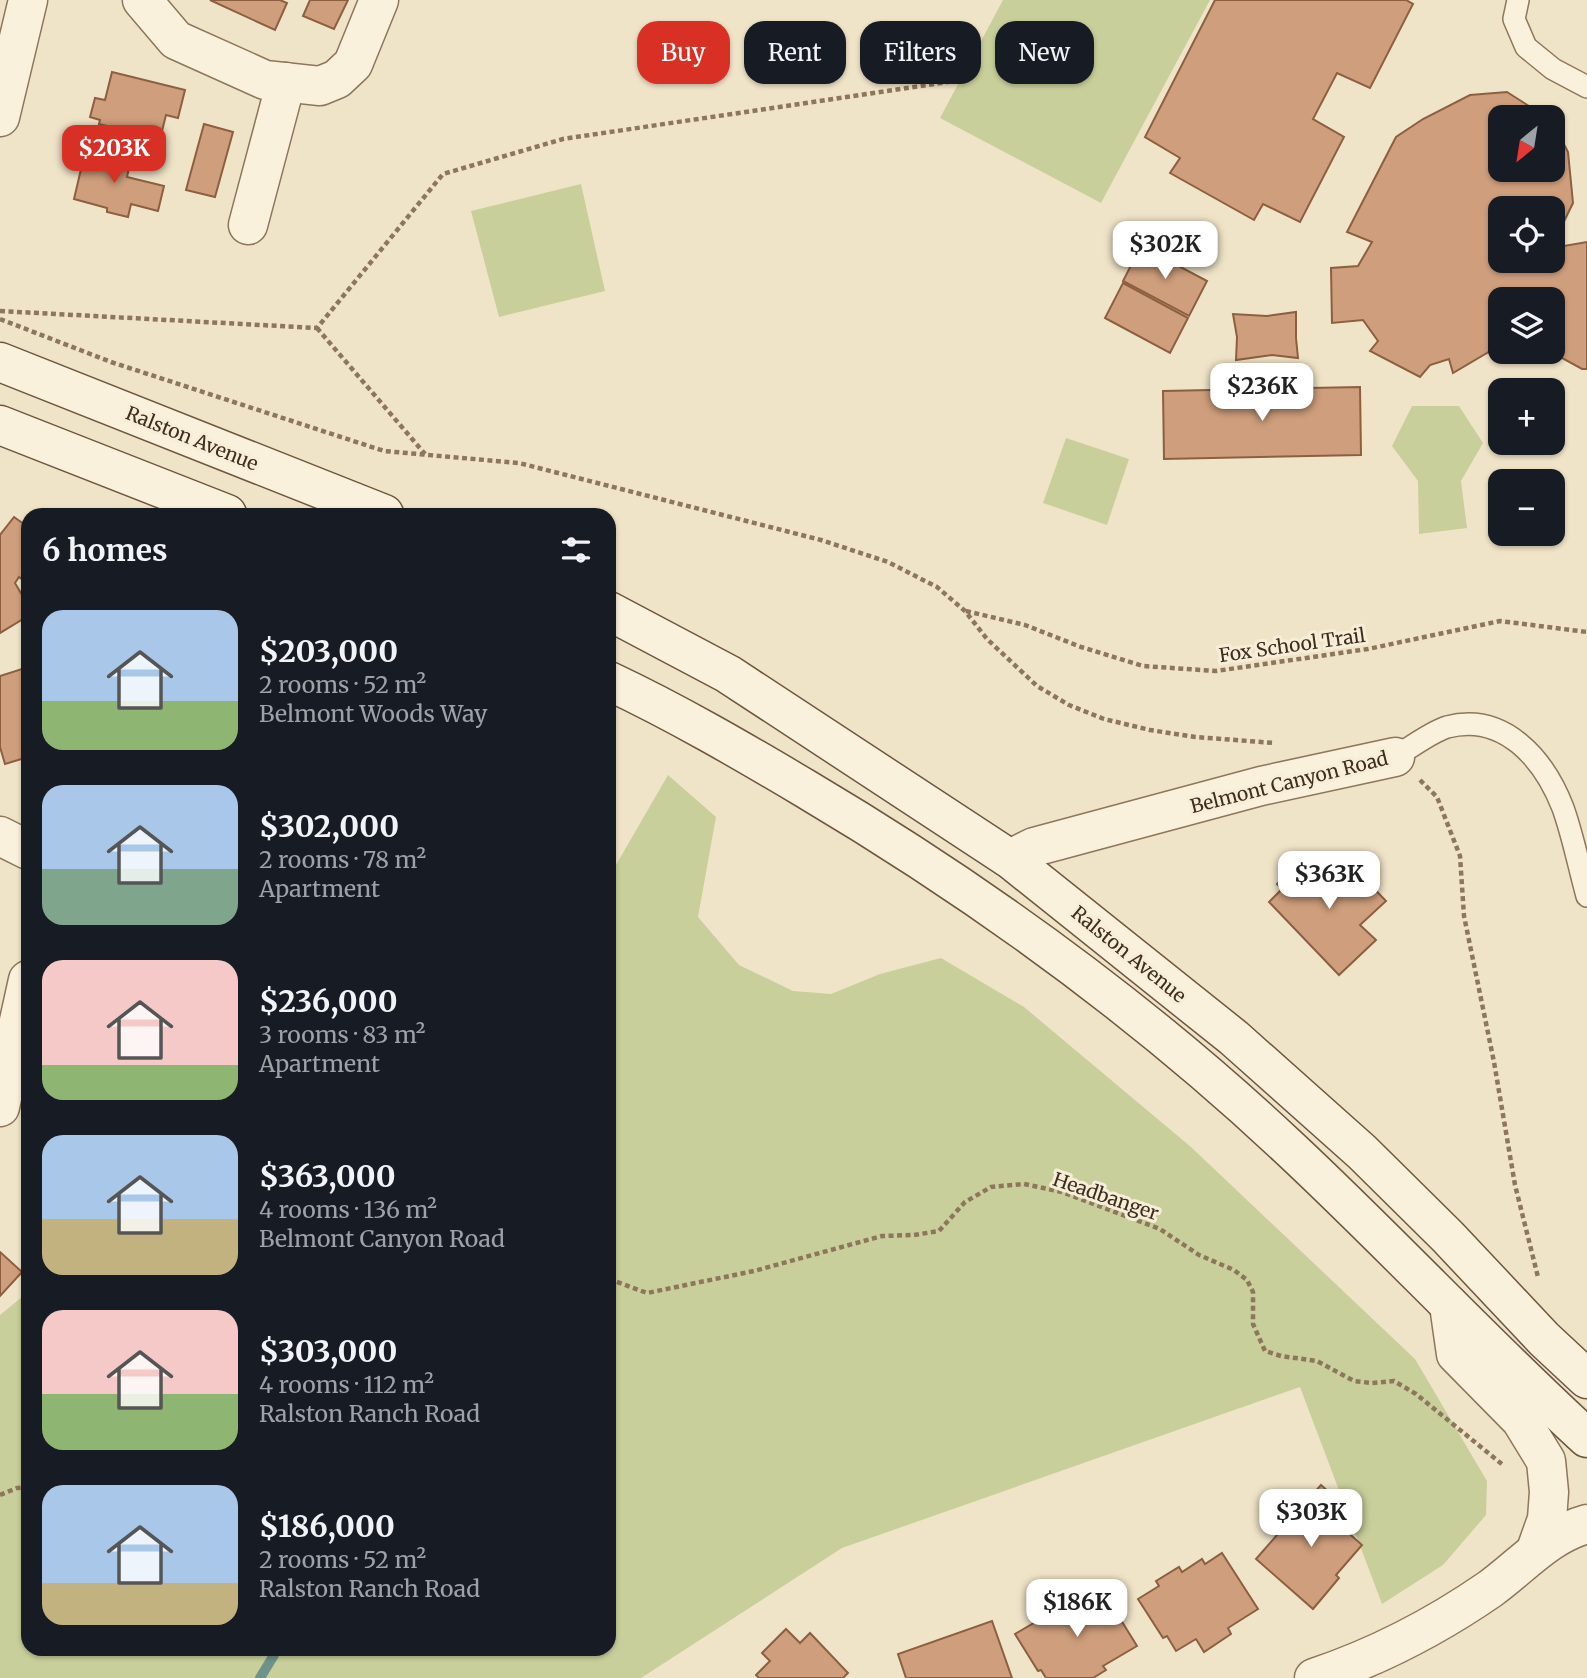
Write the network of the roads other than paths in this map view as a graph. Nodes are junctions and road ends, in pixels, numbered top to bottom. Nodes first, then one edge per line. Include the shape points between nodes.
1 (28, 0) edge
2 (142, 0) edge
3 (379, 0) edge
4 (1518, 0) edge
5 (286, 82) junction
6 (1587, 87) edge
7 (0, 117) edge
8 (248, 225) dead end
9 (0, 362) edge
10 (0, 425) edge
11 (212, 508) edge
12 (369, 508) edge
13 (616, 615) edge
14 (616, 684) edge
15 (1395, 757) joint
16 (0, 836) edge
17 (21, 846) edge
18 (1010, 859) junction
19 (1587, 896) edge
20 (21, 1012) edge
21 (0, 1107) edge
22 (1449, 1305) junction
23 (1587, 1379) edge
24 (1587, 1438) edge
25 (1587, 1524) edge
26 (1536, 1550) junction
27 (1314, 1678) edge

1 - 7 main road
2 - 5 main road via 176,40 265,79
3 - 5 main road via 354,64 337,79 320,86
4 - 6 lane via 1514,19 1525,47
5 - 8 main road
9 - 12 main road, Ralston Avenue
10 - 11 main road
13 - 18 main road, Ralston Avenue via 728,674
14 - 22 main road via 856,818 1029,934 1117,1000 1286,1144
15 - 18 main road, Belmont Canyon Road via 1261,786 1034,847
15 - 19 lane, Belmont Canyon Road via 1446,727 1482,724 1502,730 1549,778 1563,808
16 - 17 main road
18 - 23 main road, Ralston Avenue via 1234,1038 1362,1152
20 - 21 main road
22 - 24 main road
22 - 26 main road via 1455,1354 1521,1420 1546,1461 1547,1519
25 - 26 main road
26 - 27 main road via 1445,1619 1394,1646

